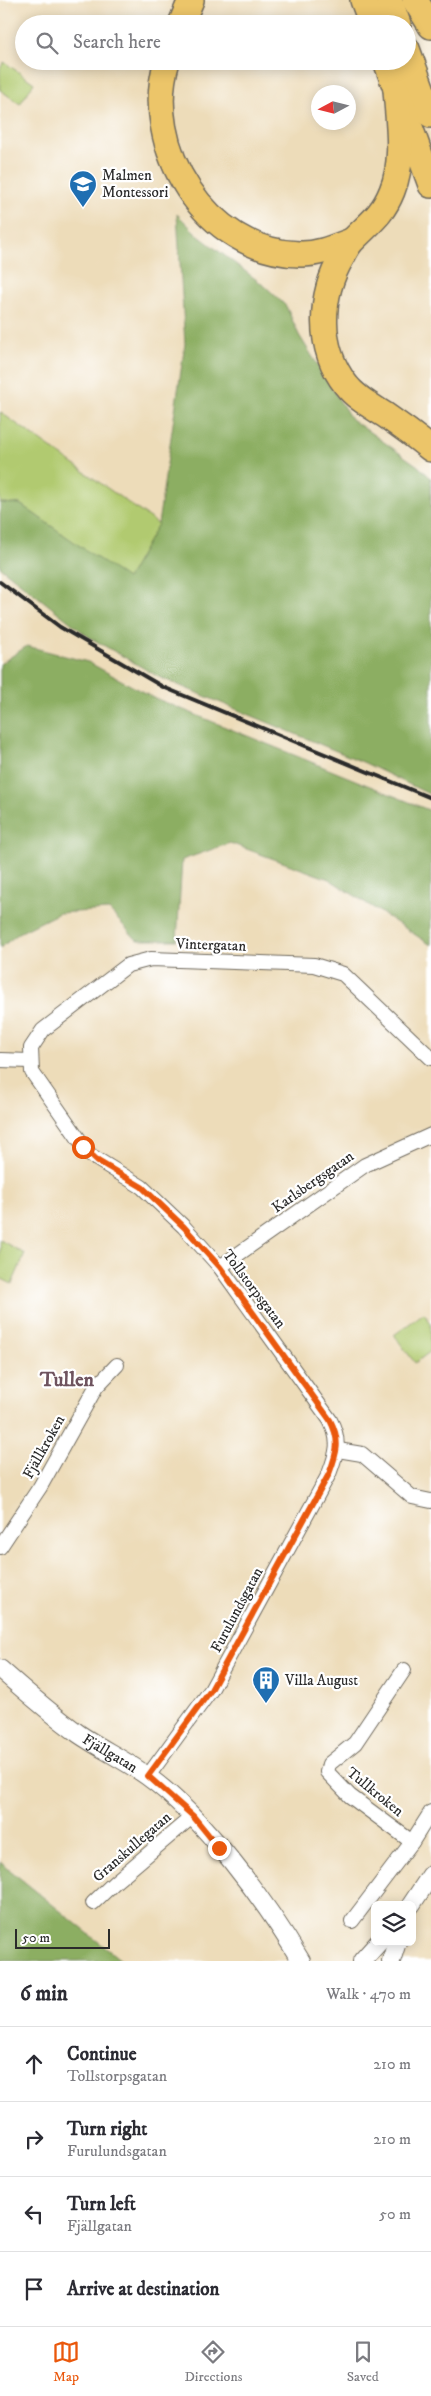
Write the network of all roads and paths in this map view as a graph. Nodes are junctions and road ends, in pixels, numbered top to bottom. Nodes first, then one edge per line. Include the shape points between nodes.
1 (190, 0) edge
2 (363, 0) edge
3 (389, 0) edge
4 (415, 0) edge
5 (184, 15) edge
6 (369, 15) edge
7 (395, 15) edge
8 (431, 26) edge
9 (166, 70) edge
10 (389, 70) edge
11 (415, 70) edge
12 (396, 89) junction
13 (431, 115) edge
14 (431, 185) edge
15 (351, 241) junction
16 (431, 449) edge
17 (431, 1058) edge
18 (0, 1060) edge
19 (30, 1061) junction
20 (431, 1135) edge
21 (220, 1267) junction
22 (117, 1365) dead end
23 (338, 1450) junction
24 (431, 1501) edge
25 (0, 1547) edge
26 (0, 1669) edge
27 (404, 1670) dead end
28 (148, 1776) junction
29 (431, 1812) edge
30 (193, 1816) junction
31 (412, 1842) junction
32 (431, 1875) edge
33 (414, 1901) edge
34 (93, 1903) dead end
35 (352, 1921) dead end
36 (288, 1938) junction
37 (375, 1946) edge
38 (396, 1946) edge
39 (302, 1961) edge
40 (316, 1961) edge
41 (362, 1961) edge
42 (391, 1961) edge

1 - 5 highway
2 - 6 highway
3 - 7 highway
4 - 8 highway
9 - 15 highway via 162,104 167,144 182,180 205,210 236,235 270,250 300,254 330,249
10 - 12 highway
11 - 13 highway
12 - 14 highway
12 - 15 highway via 399,151 393,190 379,214
15 - 16 highway via 336,267 324,307 328,350 346,385 358,398
17 - 19 street, Vintergatan via 343,974 330,968 151,959 128,965 43,1030 31,1048
18 - 19 street
19 - 21 street, Tollstorpsgatan via 41,1088 90,1155 142,1187
20 - 21 street, Karlsbergsgatan via 365,1165
21 - 23 street, Tollstorpsgatan via 330,1420 338,1440
22 - 25 street, Fjällkroken via 96,1387 40,1487
23 - 24 street via 362,1454 412,1498
23 - 28 street, Furulundsgatan via 329,1474 220,1675
26 - 28 street, Fjällgatan via 39,1704 80,1734
27 - 31 street, Tullkroken via 355,1743 328,1764 327,1772 350,1796
28 - 30 street, Fjällgatan
29 - 31 street
30 - 34 street, Granskullegatan
30 - 36 street, Fjällgatan
31 - 35 street
32 - 33 street
36 - 39 street, Fjällgatan
36 - 40 street, Fjällgatan
37 - 41 street
38 - 42 street

